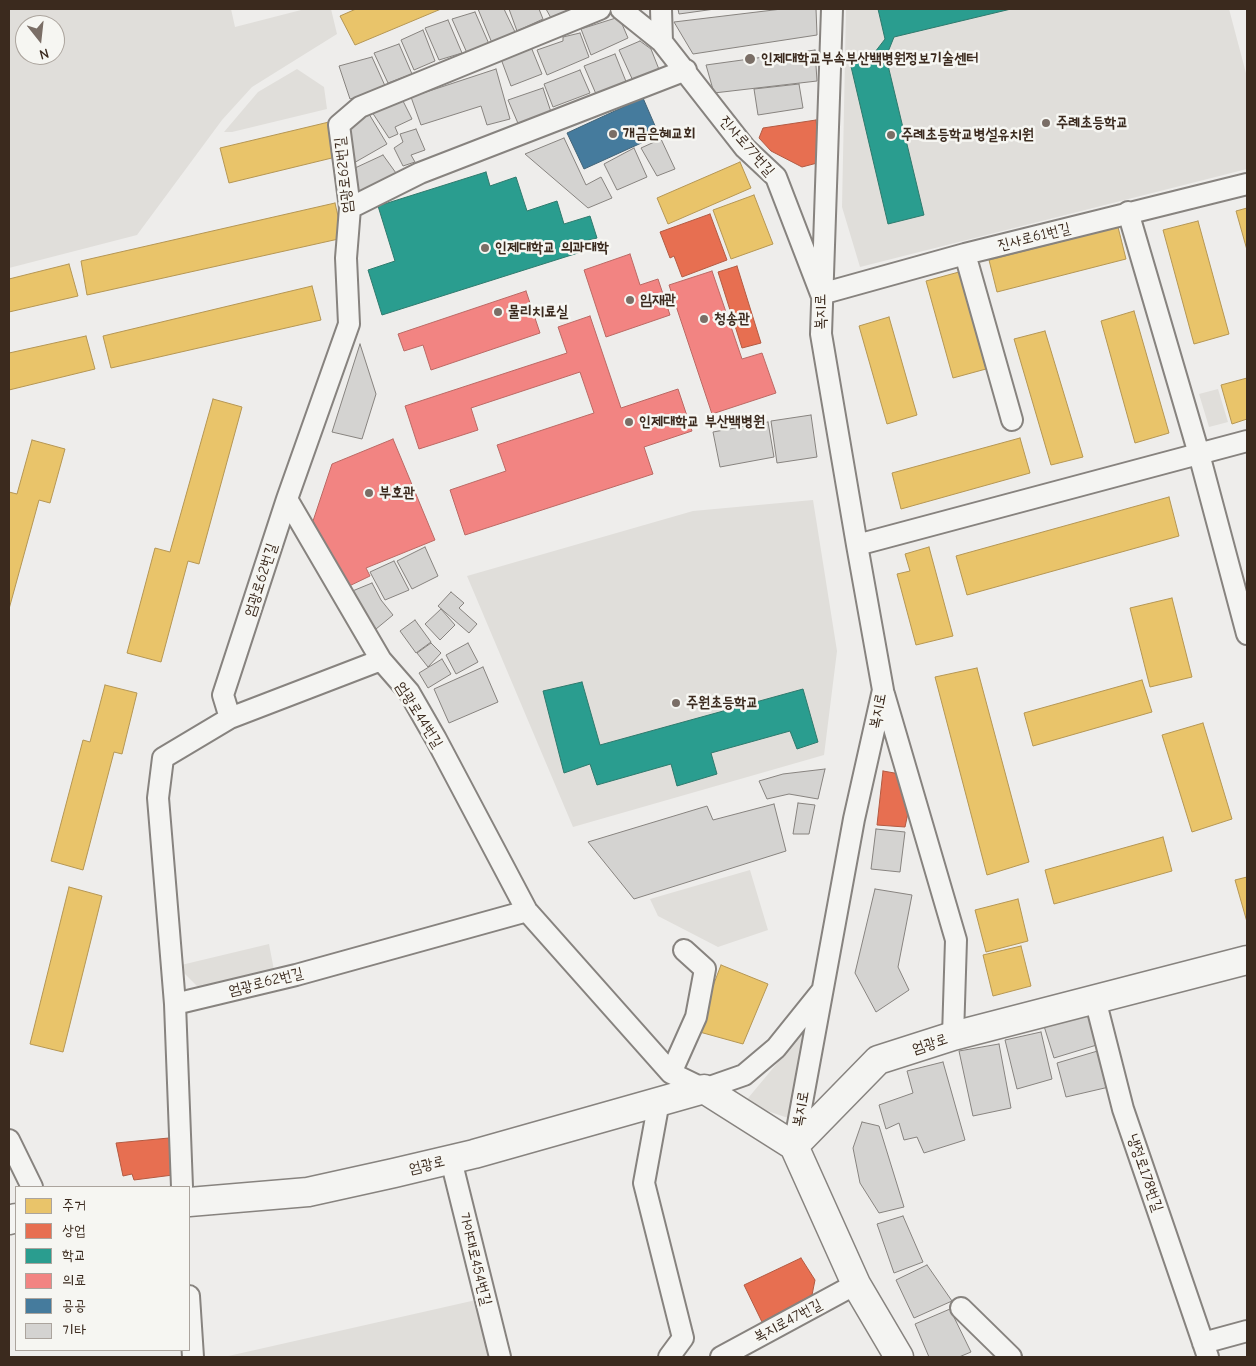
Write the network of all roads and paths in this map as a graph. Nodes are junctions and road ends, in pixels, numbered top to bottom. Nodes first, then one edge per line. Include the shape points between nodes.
1 (600, 9) edge
2 (621, 9) edge
3 (661, 9) edge
4 (832, 9) edge
5 (662, 42) junction
6 (686, 70) junction
7 (1247, 184) edge
8 (350, 208) junction
9 (1128, 212) junction
10 (965, 254) junction
11 (821, 294) junction
12 (1012, 420) dead end
13 (1247, 441) edge
14 (1199, 454) junction
15 (287, 499) junction
16 (857, 545) junction
17 (1247, 634) edge
18 (381, 660) junction
19 (883, 690) junction
20 (230, 718) junction
21 (527, 911) junction
22 (684, 950) dead end
23 (1247, 960) edge
24 (822, 990) junction
25 (1095, 999) junction
26 (175, 1004) junction
27 (953, 1036) junction
28 (670, 1073) junction
29 (704, 1089) junction
30 (659, 1101) junction
31 (9, 1140) edge
32 (794, 1146) junction
33 (451, 1160) junction
34 (32, 1186) edge
35 (182, 1186) edge
36 (190, 1202) edge
37 (856, 1284) junction
38 (960, 1308) dead end
39 (190, 1311) edge
40 (1247, 1331) edge
41 (1205, 1350) edge
42 (193, 1357) edge
43 (500, 1357) edge
44 (669, 1357) edge
45 (721, 1357) edge
46 (899, 1357) edge
47 (1011, 1357) edge

1 - 8 street, 엄광로62번길 via 360,108 339,125
2 - 5 street, 진사로77번길
3 - 5 street
4 - 11 street, 복지로
5 - 6 street, 진사로77번길
6 - 8 street via 420,173
6 - 11 street, 진사로77번길 via 745,148 776,177
7 - 9 street, 진사로61번길
8 - 15 street, 엄광로62번길 via 346,258 348,324
9 - 10 street, 진사로61번길
9 - 14 street
10 - 11 street, 진사로61번길
10 - 12 street
11 - 16 street, 복지로 via 821,334
13 - 14 street
14 - 16 street
14 - 17 street
15 - 18 street, 엄광로44번길
15 - 20 street, 엄광로62번길 via 222,695
16 - 19 street, 복지로
18 - 20 street
18 - 21 street, 엄광로44번길 via 408,692 432,731
19 - 24 street, 복지로 via 854,820
19 - 27 street via 956,940
20 - 26 street via 163,758 158,798
21 - 26 street, 엄광로62번길 via 296,975
21 - 28 street, 엄광로44번길
22 - 28 street via 705,969 696,1017
23 - 25 main road, 엄광로
24 - 29 street via 776,1048 744,1075
24 - 32 street, 복지로
25 - 27 main road, 엄광로
25 - 41 street, 냉정로178번길 via 1123,1109
26 - 35 street
27 - 32 main road, 엄광로 via 878,1060
28 - 29 street, 엄광로44번길
29 - 30 main road, 엄광로
29 - 32 main road
30 - 33 main road, 엄광로
30 - 44 street via 644,1183 683,1338
31 - 34 street
32 - 37 main road, 복지로
33 - 36 main road, 엄광로 via 308,1192
33 - 43 street, 가야대로454번길
37 - 45 street, 복지로47번길
37 - 46 main road, 복지로
38 - 47 street
39 - 42 street
40 - 41 street, 냉정로178번길

